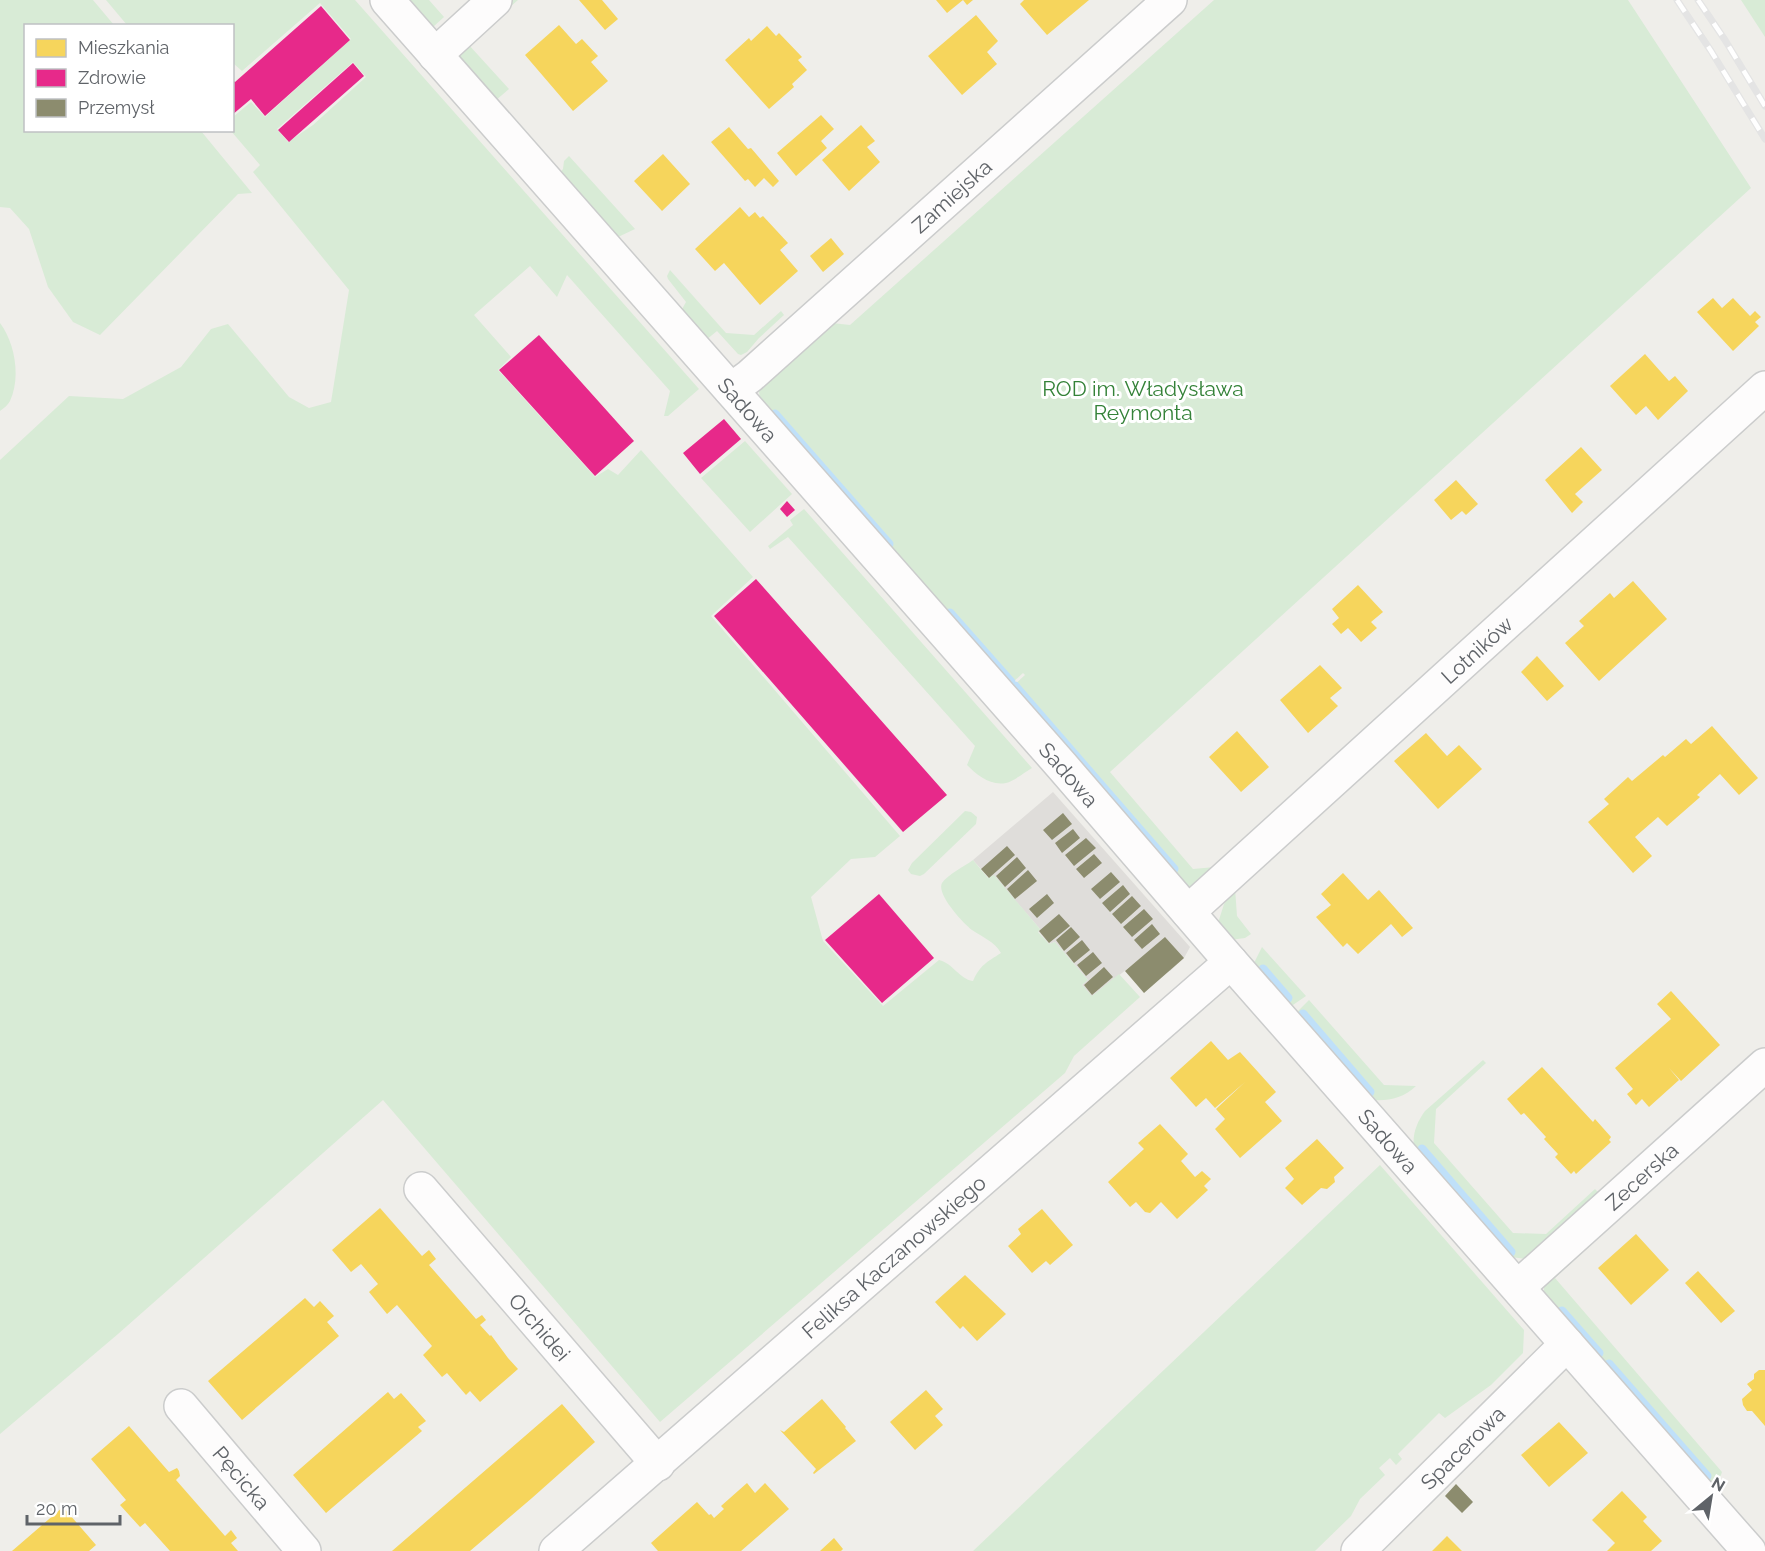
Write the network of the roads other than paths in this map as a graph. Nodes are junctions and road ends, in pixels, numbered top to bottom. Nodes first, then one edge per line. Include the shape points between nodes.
1 (387, 0) edge
2 (495, 0) edge
3 (1170, 0) edge
4 (435, 55) junction
5 (1765, 388) edge
6 (731, 390) junction
7 (1188, 912) junction
8 (1231, 962) junction
9 (1765, 1065) edge
10 (421, 1190) dead end
11 (1518, 1287) junction
12 (1567, 1344) junction
13 (181, 1406) dead end
14 (658, 1464) junction
15 (1732, 1545) edge
16 (304, 1551) edge
17 (556, 1551) edge
18 (1358, 1551) edge

1 - 4 street, Sadowa
2 - 4 street
3 - 6 street, Zamiejska
4 - 6 street, Sadowa
5 - 7 street, Lotników
6 - 7 street, Sadowa
7 - 8 street, Sadowa
8 - 11 street, Sadowa
8 - 14 street, Feliksa Kaczanowskiego
9 - 11 street, Zecerska
10 - 14 street, Orchidei
11 - 12 street, Sadowa
12 - 15 street, Sadowa
12 - 18 street, Spacerowa
13 - 16 street, Pęcicka
14 - 17 street, Feliksa Kaczanowskiego

